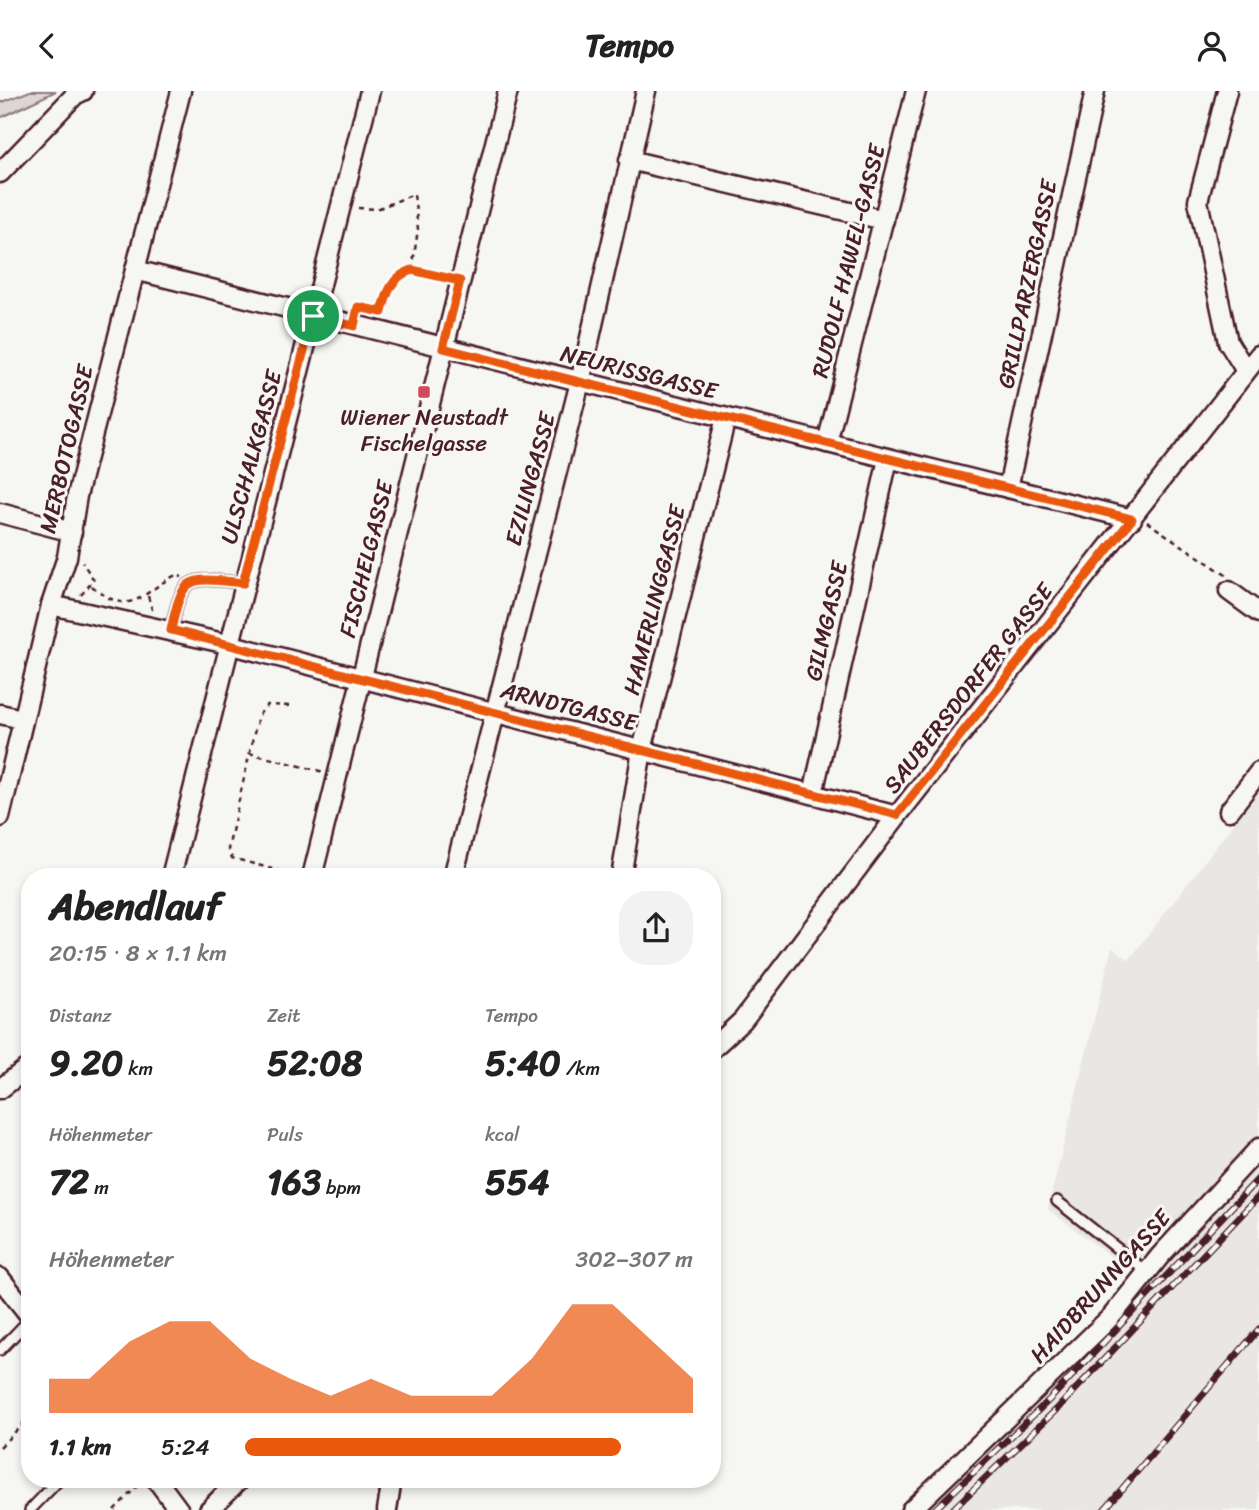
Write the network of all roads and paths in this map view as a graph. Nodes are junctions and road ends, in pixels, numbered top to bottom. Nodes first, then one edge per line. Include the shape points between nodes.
1 (83, 91) edge
2 (181, 91) edge
3 (370, 91) edge
4 (508, 91) edge
5 (646, 91) edge
6 (916, 91) edge
7 (1095, 91) edge
8 (1227, 91) edge
9 (629, 160) junction
10 (0, 173) edge
11 (341, 204) junction
12 (884, 220) junction
13 (135, 270) junction
14 (412, 270) junction
15 (460, 281) junction
16 (313, 316) junction
17 (354, 326) junction
18 (443, 348) junction
19 (1259, 355) edge
20 (1247, 371) junction
21 (580, 382) junction
22 (726, 418) junction
23 (827, 443) junction
24 (888, 459) junction
25 (1008, 488) junction
26 (0, 513) edge
27 (1134, 517) junction
28 (72, 532) junction
29 (67, 557) junction
30 (195, 580) junction
31 (243, 583) junction
32 (92, 586) junction
33 (1229, 591) joint
34 (51, 605) junction
35 (72, 609) junction
36 (1259, 613) edge
37 (171, 630) junction
38 (228, 644) junction
39 (362, 678) junction
40 (289, 706) dead end
41 (495, 712) junction
42 (0, 714) edge
43 (22, 719) junction
44 (642, 750) junction
45 (249, 753) junction
46 (1259, 772) edge
47 (338, 775) junction
48 (813, 794) junction
49 (1229, 811) dead end
50 (897, 815) junction
51 (0, 817) edge
52 (173, 868) edge
53 (264, 868) edge
54 (314, 868) edge
55 (455, 868) edge
56 (622, 868) edge
57 (721, 1041) edge
58 (21, 1073) edge
59 (0, 1089) edge
60 (1259, 1148) edge
61 (1057, 1201) dead end
62 (1147, 1272) junction
63 (0, 1278) edge
64 (21, 1305) edge
65 (21, 1327) edge
66 (0, 1350) edge
67 (21, 1426) edge
68 (0, 1447) edge
69 (51, 1488) edge
70 (135, 1488) edge
71 (163, 1488) edge
72 (231, 1488) edge
73 (391, 1488) edge
74 (30, 1510) edge
75 (114, 1510) edge
76 (179, 1510) edge
77 (209, 1510) edge
78 (387, 1510) edge
79 (911, 1510) edge

1 - 10 street
2 - 13 street, MERBOTOGASSE
3 - 11 street, ULSCHALKGASSE
4 - 15 street, FISCHELGASSE
5 - 9 street, EZILINGASSE
6 - 12 street, RUDOLF HAWEL-GASSE
7 - 25 street, GRILLPARZERGASSE
8 - 20 street via 1198,201 1228,342
9 - 12 street
9 - 21 street, EZILINGASSE
11 - 14 path via 369,210 414,194 418,229
11 - 16 street, ULSCHALKGASSE
12 - 23 street, RUDOLF HAWEL-GASSE
13 - 16 street, NEURISSGASSE
13 - 28 street, MERBOTOGASSE via 77,496
14 - 15 path
14 - 17 path via 388,289 382,312 358,307
15 - 18 street, FISCHELGASSE
16 - 17 street, NEURISSGASSE
16 - 31 street, ULSCHALKGASSE
17 - 18 street, NEURISSGASSE
18 - 21 street, NEURISSGASSE
18 - 39 street, FISCHELGASSE
19 - 20 street, SAUBERSDORFER GASSE
20 - 27 street, SAUBERSDORFER GASSE
21 - 22 street, NEURISSGASSE
21 - 41 street, EZILINGASSE
22 - 23 street, NEURISSGASSE
22 - 44 street, HAMERLINGGASSE
23 - 24 street, NEURISSGASSE
24 - 25 street, NEURISSGASSE
24 - 48 street, GILMGASSE
25 - 27 street, NEURISSGASSE
26 - 28 street
27 - 33 path via 1226,575
27 - 50 street, SAUBERSDORFER GASSE
28 - 29 street, MERBOTOGASSE
29 - 32 path via 83,562 92,573
29 - 34 street, MERBOTOGASSE
30 - 31 lane
30 - 32 path via 176,575 148,596 128,603 105,597
30 - 37 lane via 185,584 179,594
31 - 38 street, ULSCHALKGASSE
32 - 35 path
33 - 36 street
34 - 35 street, ARNDTGASSE
34 - 43 street, MERBOTOGASSE
35 - 37 street, ARNDTGASSE
37 - 38 street, ARNDTGASSE
38 - 39 street, ARNDTGASSE
38 - 52 street, ULSCHALKGASSE
39 - 41 street, ARNDTGASSE
39 - 47 street, FISCHELGASSE
40 - 45 path via 275,704 261,710
41 - 44 street, ARNDTGASSE
41 - 55 street, EZILINGASSE
42 - 43 street
43 - 51 street, MERBOTOGASSE
44 - 48 street, ARNDTGASSE
44 - 56 street, HAMERLINGGASSE
45 - 47 path
45 - 53 path via 229,854
46 - 49 street
47 - 54 street, FISCHELGASSE
48 - 50 street, ARNDTGASSE
50 - 57 street, SAUBERSDORFER GASSE via 743,1020
58 - 59 street
60 - 62 street, HAIDBRUNNGASSE
61 - 62 lane
62 - 79 street, HAIDBRUNNGASSE via 1103,1325
63 - 64 street
65 - 66 lane
67 - 68 path
69 - 74 lane
70 - 75 path
71 - 76 street
72 - 77 street
73 - 78 street

